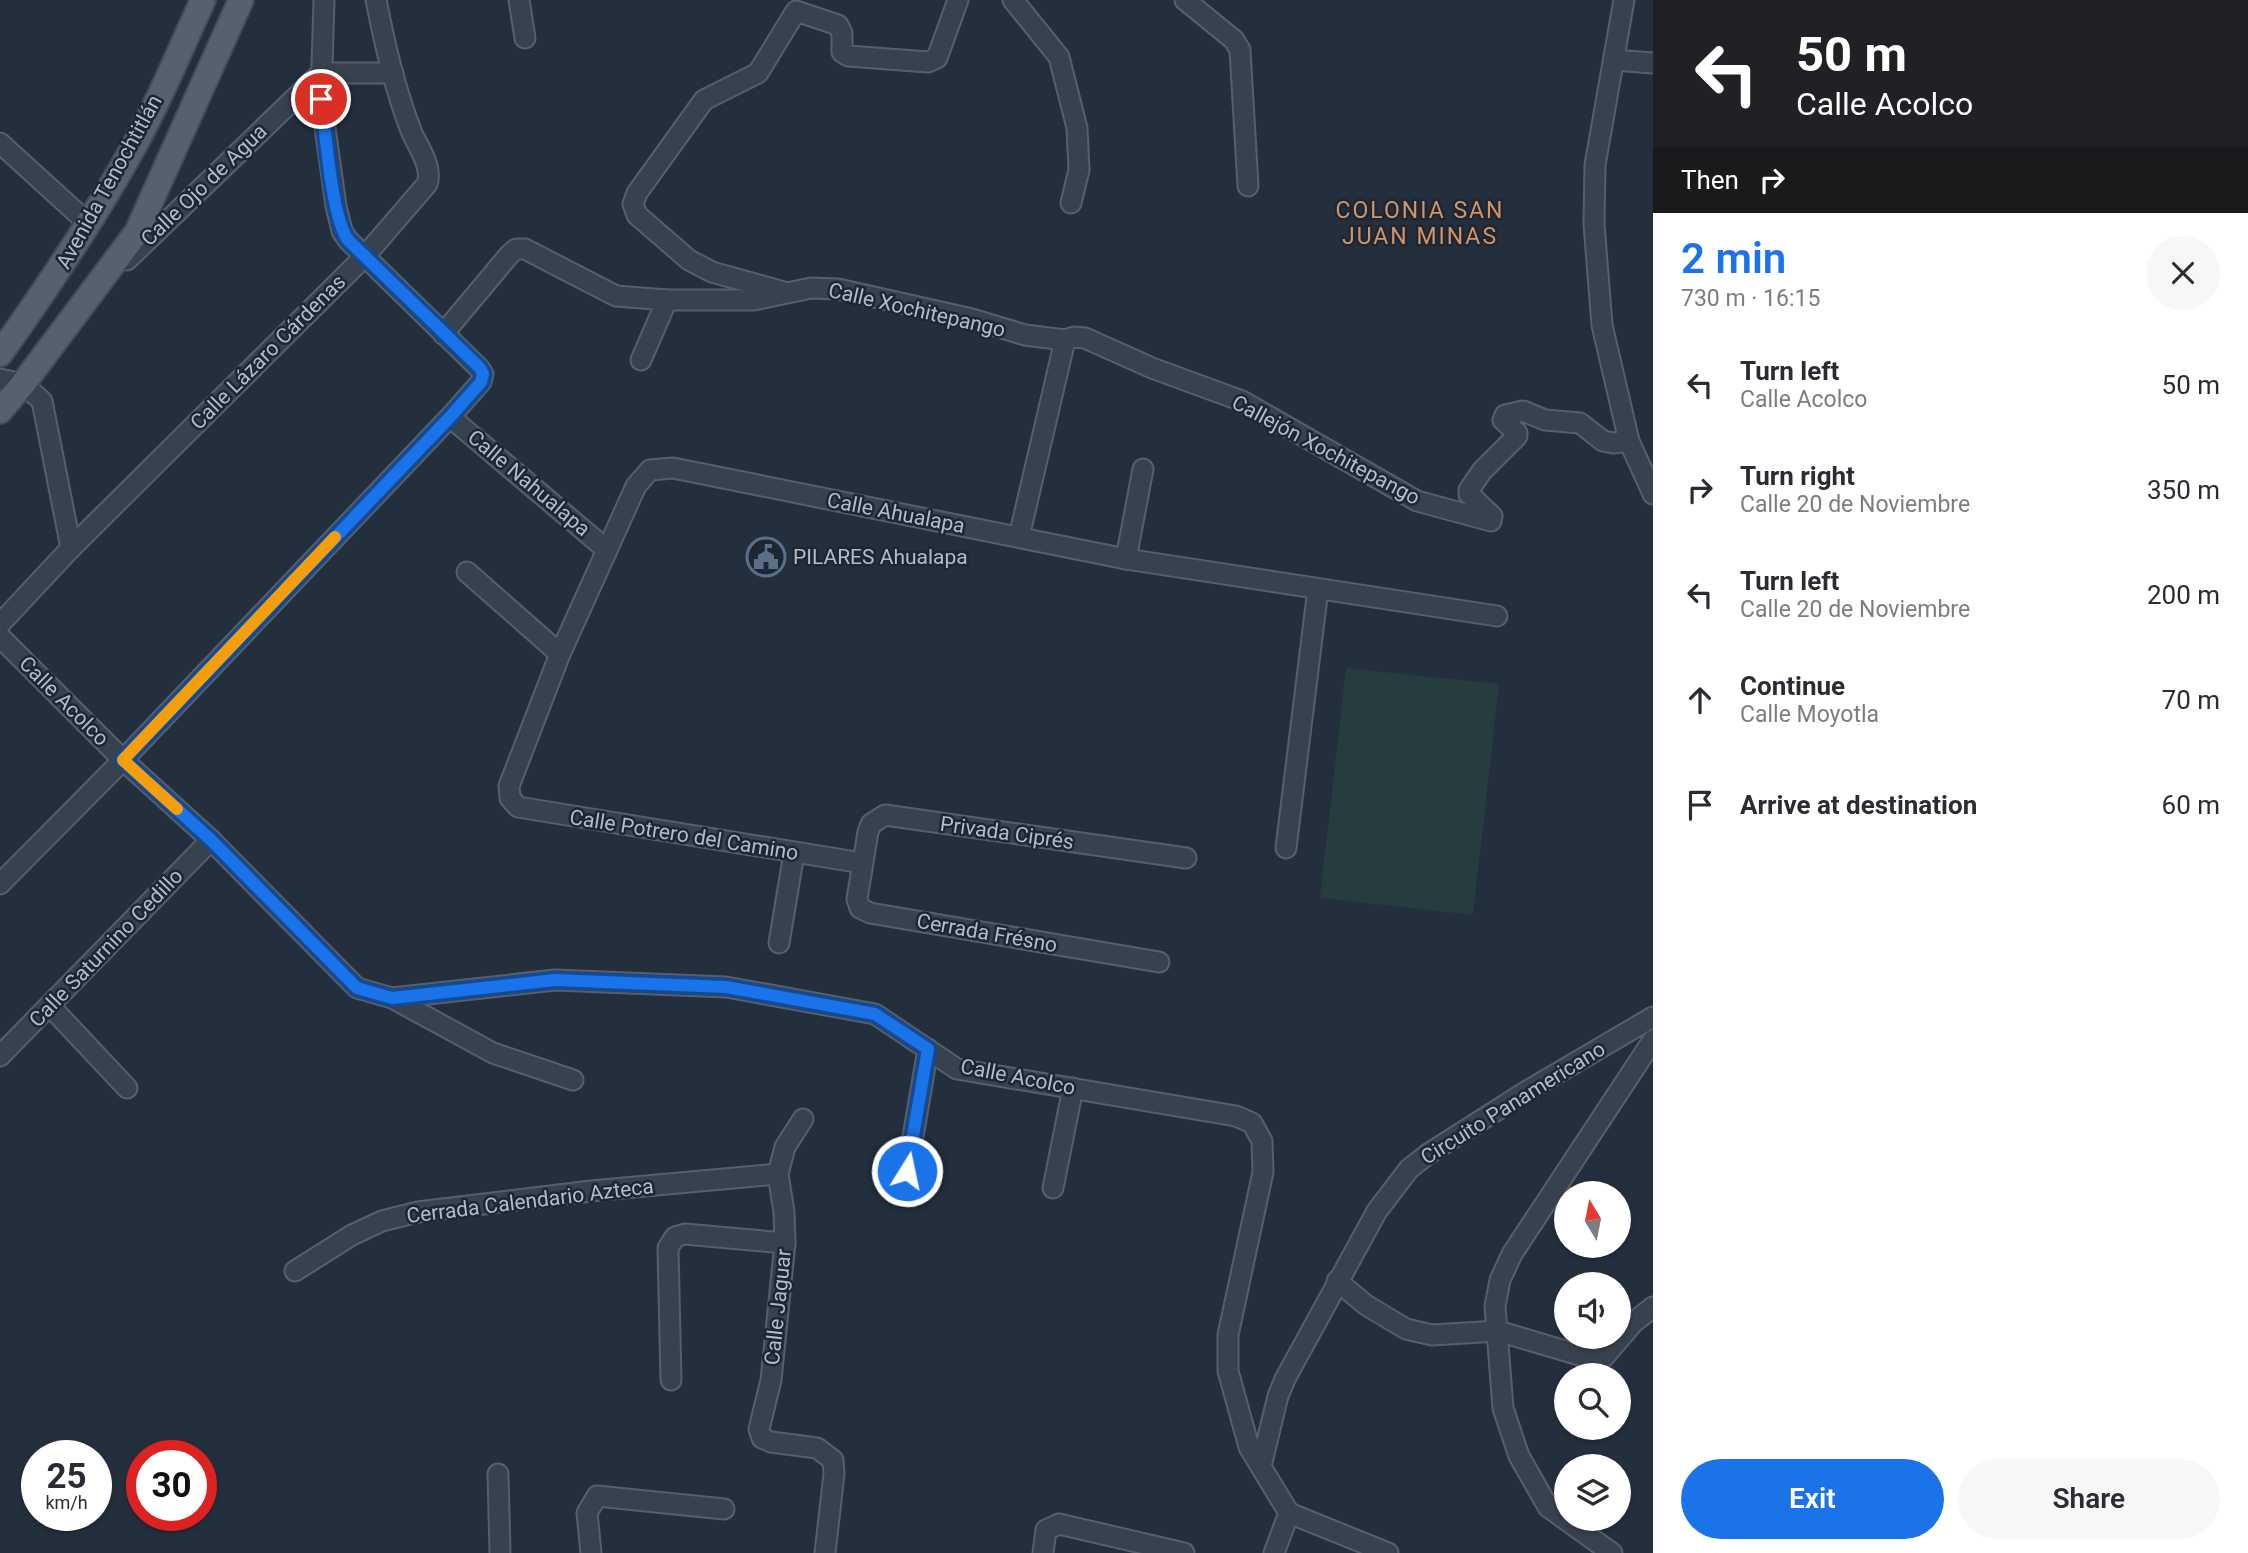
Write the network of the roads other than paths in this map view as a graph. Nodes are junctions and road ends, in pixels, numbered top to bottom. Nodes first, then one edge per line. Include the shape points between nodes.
1 (203, 0) edge
2 (241, 0) edge
3 (324, 0) edge
4 (376, 0) edge
5 (519, 0) edge
6 (958, 0) edge
7 (1013, 0) edge
8 (1624, 0) edge
9 (1193, 3) edge
10 (799, 5) edge
11 (525, 38) dead end
12 (1614, 60) junction
13 (1653, 63) edge
14 (321, 73) junction
15 (393, 73) junction
16 (0, 142) edge
17 (1248, 186) dead end
18 (1071, 203) dead end
19 (89, 225) junction
20 (365, 256) junction
21 (51, 282) junction
22 (785, 292) junction
23 (88, 297) junction
24 (667, 300) junction
25 (443, 334) junction
26 (1065, 340) junction
27 (0, 354) edge
28 (641, 360) dead end
29 (12, 382) edge
30 (0, 411) edge
31 (450, 417) junction
32 (1629, 441) junction
33 (1143, 469) dead end
34 (1653, 494) edge
35 (1019, 537) junction
36 (71, 548) junction
37 (607, 550) junction
38 (1126, 559) junction
39 (467, 572) dead end
40 (1318, 590) junction
41 (1497, 616) dead end
42 (0, 624) edge
43 (0, 637) edge
44 (561, 654) junction
45 (123, 760) junction
46 (510, 798) joint
47 (211, 840) junction
48 (1286, 848) dead end
49 (794, 853) junction
50 (1186, 858) dead end
51 (862, 863) junction
52 (0, 884) edge
53 (779, 943) dead end
54 (1159, 962) dead end
55 (392, 998) junction
56 (50, 1006) junction
57 (1653, 1017) edge
58 (1653, 1040) edge
59 (928, 1049) junction
60 (0, 1056) edge
61 (573, 1080) dead end
62 (127, 1088) dead end
63 (1073, 1088) junction
64 (803, 1119) dead end
65 (907, 1171) dead end
66 (778, 1174) junction
67 (1053, 1188) dead end
68 (785, 1243) junction
69 (295, 1270) dead end
70 (1337, 1281) junction
71 (1653, 1307) edge
72 (1498, 1331) junction
73 (671, 1380) dead end
74 (1261, 1466) junction
75 (498, 1474) dead end
76 (724, 1509) dead end
77 (1289, 1513) junction
78 (500, 1553) edge
79 (591, 1553) edge
80 (825, 1553) edge
81 (1043, 1553) edge
82 (1184, 1553) edge
83 (1274, 1553) edge
84 (1388, 1553) edge
85 (1612, 1553) edge

1 - 19 main road, Avenida Tenochtitlán via 140,135
2 - 23 main road via 137,232
3 - 14 street
4 - 15 street, Calle Lázaro Cárdenas
5 - 11 street
6 - 10 street via 937,58 928,62 848,56 842,51 838,25
7 - 18 street via 1059,57 1077,128 1079,170
8 - 12 street
9 - 17 street via 1240,50
10 - 22 street via 758,73 704,100 633,204 636,215 689,260 712,272
12 - 13 street
12 - 32 street via 1595,165 1594,224 1602,325
14 - 15 street
14 - 20 street via 342,231
14 - 23 street, Calle Ojo de Agua
15 - 20 street, Calle Lázaro Cárdenas via 429,178
16 - 19 street
19 - 21 main road, Avenida Tenochtitlán
20 - 25 street
20 - 36 street, Calle Lázaro Cárdenas
21 - 23 main road
21 - 27 main road, Avenida Tenochtitlán
22 - 24 street, Calle Xochitepango via 754,300
22 - 26 street, Calle Xochitepango via 838,289 972,318 1025,335
23 - 29 main road
24 - 25 street, Calle Xochitepango via 615,296 525,249 516,249
24 - 28 street
25 - 31 street via 483,374
26 - 32 street, Callejón Xochitepango via 1085,338 1242,401 1417,502 1491,521 1492,516 1469,490 1517,436 1503,420 1505,415 1524,411 1545,420 1580,422 1602,441
26 - 35 street
29 - 30 main road
29 - 36 street via 42,401
31 - 37 street, Calle Nahualapa
31 - 45 street
32 - 34 street
33 - 38 street
35 - 37 street, Calle Ahualapa via 673,468 650,470 636,486
35 - 38 street, Calle Ahualapa
36 - 42 street, Calle Lázaro Cárdenas
37 - 44 street, Calle Ahualapa
38 - 40 street, Calle Ahualapa
39 - 44 street
40 - 41 street, Calle Ahualapa
40 - 48 street
43 - 45 street, Calle Acolco
44 - 46 street, Calle Ahualapa via 509,786
45 - 47 street, Calle Acolco
45 - 52 street
46 - 49 street, Calle Potrero del Camino via 518,807
47 - 55 street, Calle Acolco via 357,988
47 - 56 street, Calle Saturnino Cedillo
49 - 51 street, Calle Potrero del Camino
49 - 53 street
50 - 51 street, Privada Ciprés via 885,815 871,824
51 - 54 street, Cerrada Frésno via 857,899 860,908 870,912
55 - 59 street, Calle Acolco via 555,980 726,987 875,1014
55 - 61 street via 493,1053
56 - 60 street, Calle Saturnino Cedillo
56 - 62 street
57 - 70 street, Circuito Panamericano via 1428,1154 1377,1210
58 - 72 street via 1512,1254 1495,1306
59 - 63 street, Calle Acolco via 957,1069
59 - 65 street
63 - 67 street
63 - 74 street, Calle Acolco via 1236,1115 1252,1123 1262,1141 1263,1172 1228,1335 1228,1371 1237,1408 1249,1447
64 - 66 street via 785,1147
66 - 68 street, Calle Jaguar
66 - 69 street, Cerrada Calendario Azteca via 418,1212 352,1234
68 - 73 street via 685,1234 675,1237 668,1248
68 - 80 street, Calle Jaguar via 771,1380 760,1429 762,1438 817,1448 833,1460
70 - 72 street via 1406,1329 1432,1335
70 - 74 street, Circuito Panamericano via 1285,1379
71 - 72 street via 1596,1360
72 - 85 street via 1503,1408 1519,1456 1548,1507
74 - 77 street, Calle Acolco
75 - 78 street
76 - 79 street via 597,1496 587,1513
77 - 83 street
77 - 84 street
81 - 82 street via 1046,1530 1059,1524

